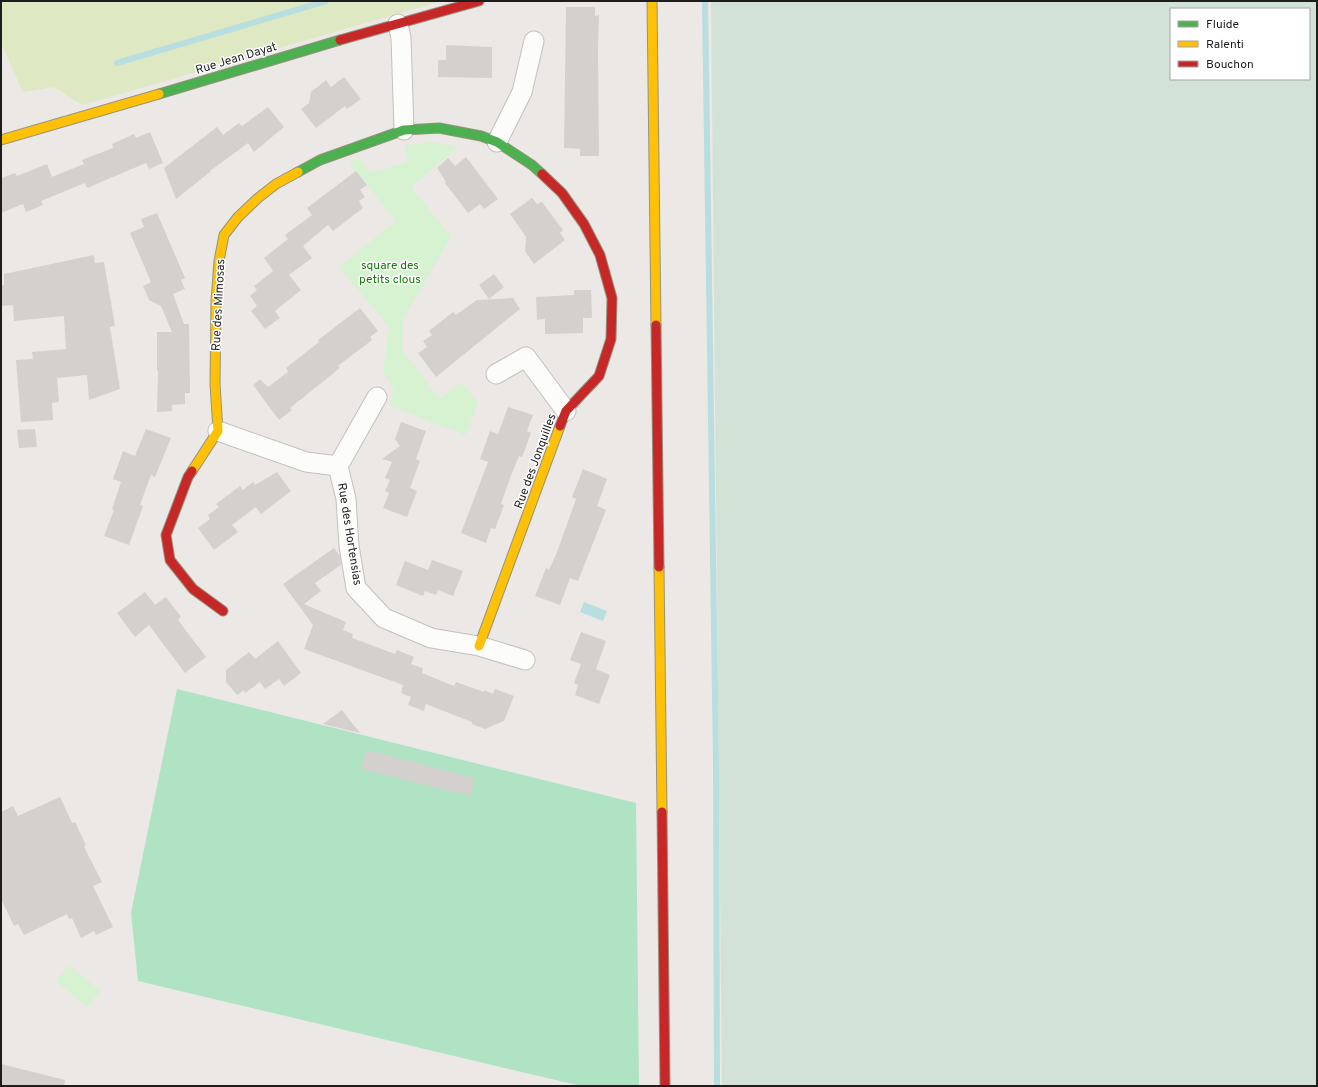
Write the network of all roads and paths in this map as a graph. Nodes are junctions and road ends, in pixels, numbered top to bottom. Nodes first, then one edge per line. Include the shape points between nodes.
1 (479, 1) edge
2 (652, 1) edge
3 (398, 24) junction
4 (534, 41) dead end
5 (404, 130) junction
6 (1, 140) edge
7 (497, 142) junction
8 (496, 374) dead end
9 (377, 397) dead end
10 (566, 411) junction
11 (218, 431) junction
12 (338, 466) junction
13 (223, 611) dead end
14 (479, 646) junction
15 (525, 660) dead end
16 (665, 1086) edge

1 - 3 street, Rue Jean Dayat
2 - 16 street
3 - 5 street via 401,38
3 - 6 street, Rue Jean Dayat
4 - 7 street via 522,92
5 - 7 street, Rue des Jonquilles via 439,128 481,136
5 - 11 street, Rue des Mimosas via 320,160 276,184 238,217 224,235 216,301 215,384
7 - 10 street, Rue des Jonquilles via 532,165 562,193 584,224 600,255 612,298 611,339 599,376
8 - 10 street via 526,357
9 - 12 street
10 - 14 street, Rue des Jonquilles
11 - 12 street, Rue des Hortensias via 306,462
11 - 13 street via 188,478 166,535 170,560 193,589
12 - 14 street, Rue des Hortensias via 346,499 349,546 356,588 384,618 431,638
14 - 15 street, Rue des Hortensias

